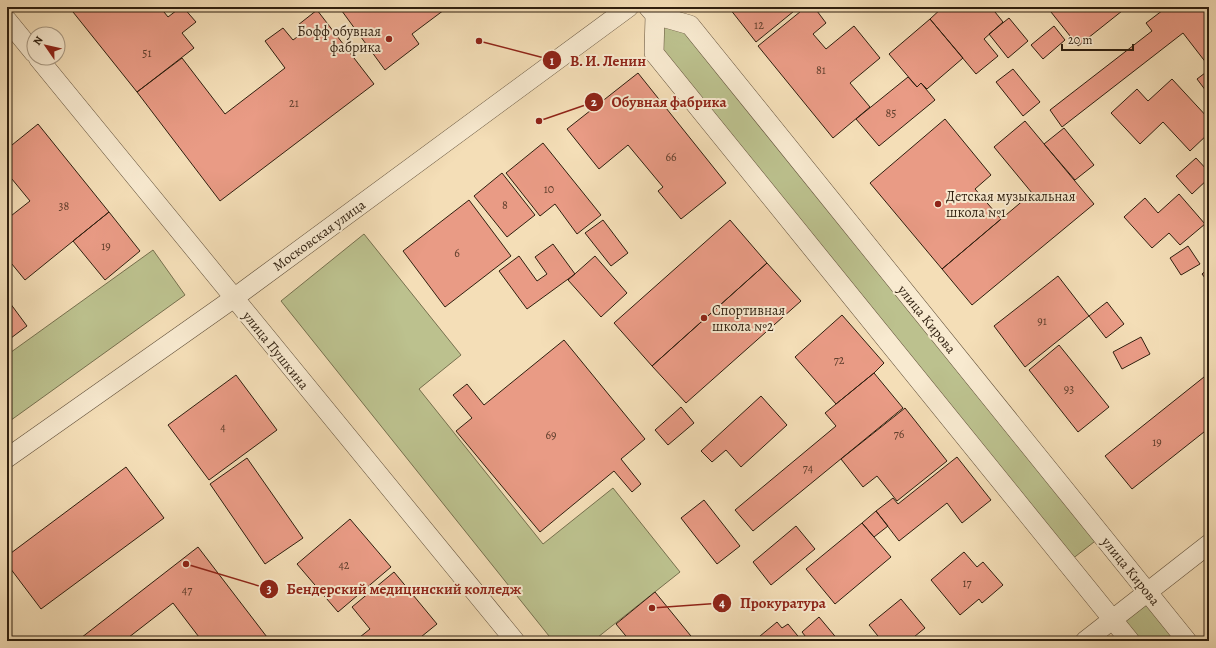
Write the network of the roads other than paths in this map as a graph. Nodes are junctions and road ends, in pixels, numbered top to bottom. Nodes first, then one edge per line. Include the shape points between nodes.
1 (629, 7) edge
2 (651, 11) edge
3 (7, 20) edge
4 (26, 43) edge
5 (45, 66) edge
6 (234, 298) junction
7 (7, 458) edge
8 (1209, 544) edge
9 (1147, 592) junction
10 (1112, 620) junction
11 (515, 641) edge
12 (1085, 641) edge
13 (1130, 641) edge
14 (1187, 641) edge

1 - 6 street, Московская улица
2 - 9 street, улица Кирова via 690,26
2 - 10 street, улица Кирова via 654,53
3 - 4 street
5 - 6 street, улица Пушкина
6 - 7 street, Московская улица
6 - 11 street, улица Пушкина
8 - 9 street
9 - 10 street
9 - 14 street, улица Кирова
10 - 12 street
10 - 13 street, улица Кирова

